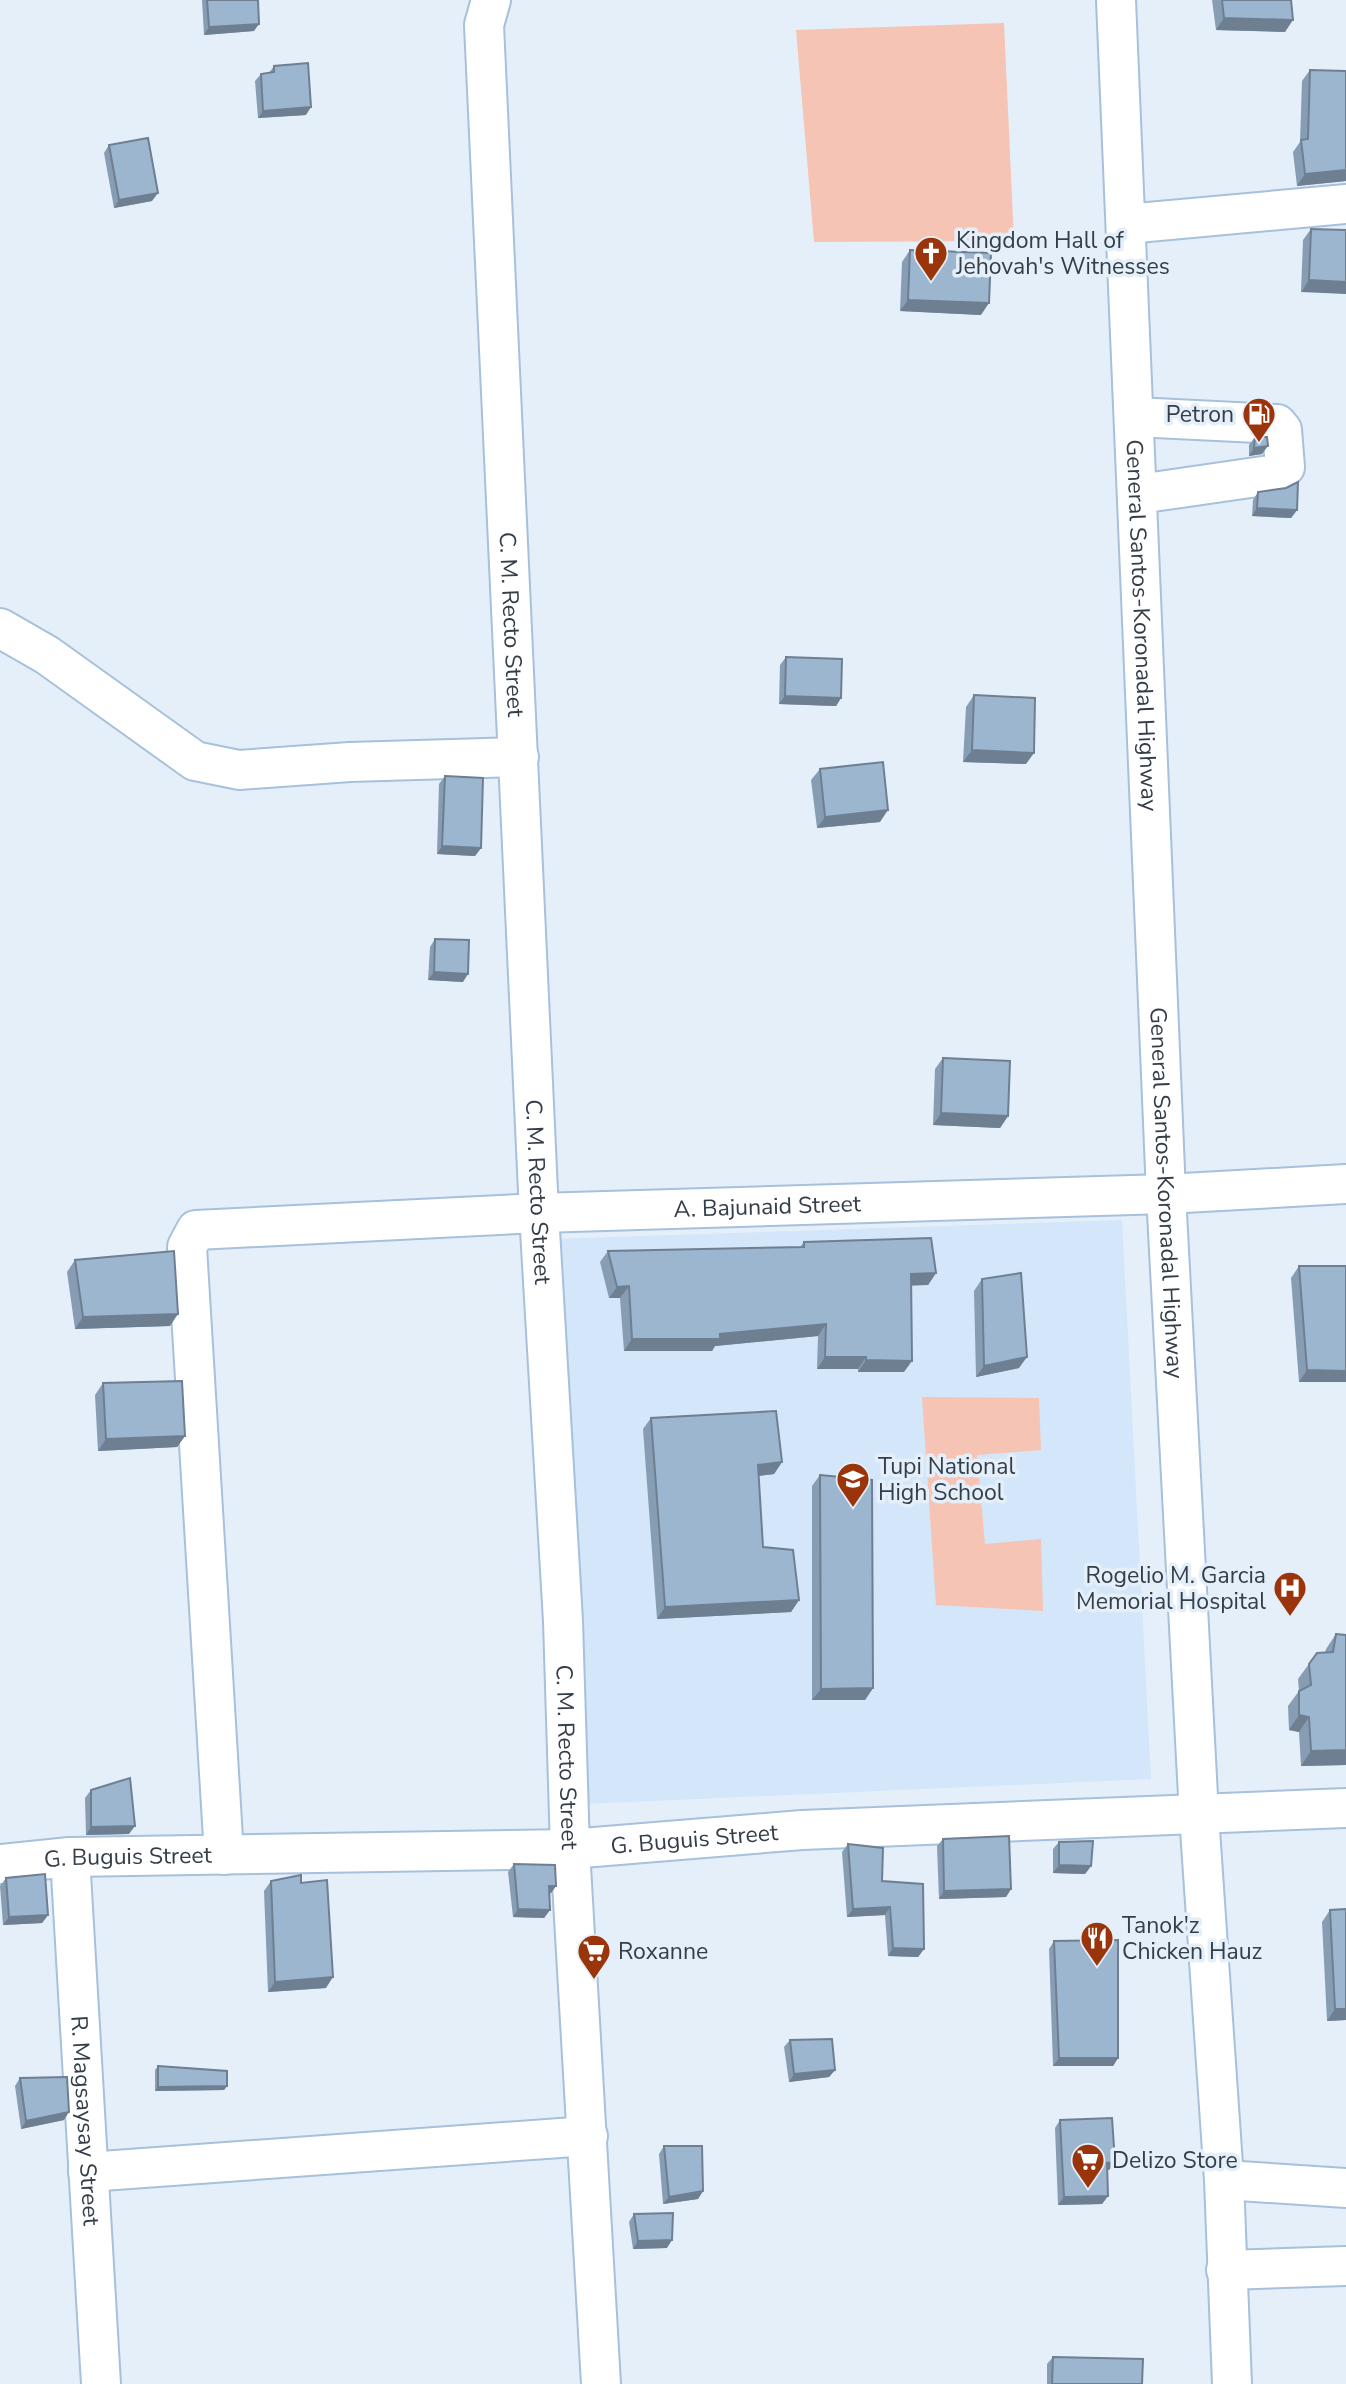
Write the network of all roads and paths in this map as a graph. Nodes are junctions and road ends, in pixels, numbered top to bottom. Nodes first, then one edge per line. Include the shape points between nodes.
1 (491, 0) edge
2 (1116, 0) edge
3 (1346, 204) edge
4 (1126, 224) junction
5 (1135, 417) junction
6 (1139, 494) junction
7 (0, 628) edge
8 (519, 757) junction
9 (1346, 1184) edge
10 (1166, 1194) junction
11 (539, 1213) junction
12 (1346, 1808) edge
13 (1199, 1815) junction
14 (569, 1849) junction
15 (224, 1855) junction
16 (70, 1857) junction
17 (0, 1864) edge
18 (588, 2136) junction
19 (88, 2172) junction
20 (1224, 2180) junction
21 (1346, 2188) edge
22 (1346, 2266) edge
23 (1226, 2270) junction
24 (101, 2384) edge
25 (601, 2384) edge
26 (1232, 2384) edge

1 - 8 main road, C. M. Recto Street via 484,24
2 - 4 main road, General Santos-Koronadal Highway
3 - 4 main road
4 - 5 main road, General Santos-Koronadal Highway
5 - 6 main road, General Santos-Koronadal Highway
5 - 6 main road via 1276,424 1282,430 1285,467 1277,474
6 - 10 main road, General Santos-Koronadal Highway
7 - 8 main road via 47,655 195,761 239,770
8 - 11 main road, C. M. Recto Street
9 - 10 main road, A. Bajunaid Street
10 - 11 main road, A. Bajunaid Street
10 - 13 main road, General Santos-Koronadal Highway
11 - 14 main road, C. M. Recto Street via 563,1621
11 - 15 main road, A. Bajunaid Street via 200,1228 191,1234 187,1247
12 - 13 main road, G. Buguis Street
13 - 14 main road, G. Buguis Street via 802,1830
13 - 20 main road, General Santos-Koronadal Highway
14 - 15 main road, G. Buguis Street
14 - 18 main road, C. M. Recto Street
15 - 16 main road, G. Buguis Street
16 - 17 main road, G. Buguis Street
16 - 19 main road, R. Magsaysay Street
18 - 19 main road
18 - 25 main road, C. M. Recto Street
19 - 24 main road, R. Magsaysay Street
20 - 21 main road
20 - 23 main road, General Santos-Koronadal Highway
22 - 23 main road
23 - 26 main road, General Santos-Koronadal Highway

